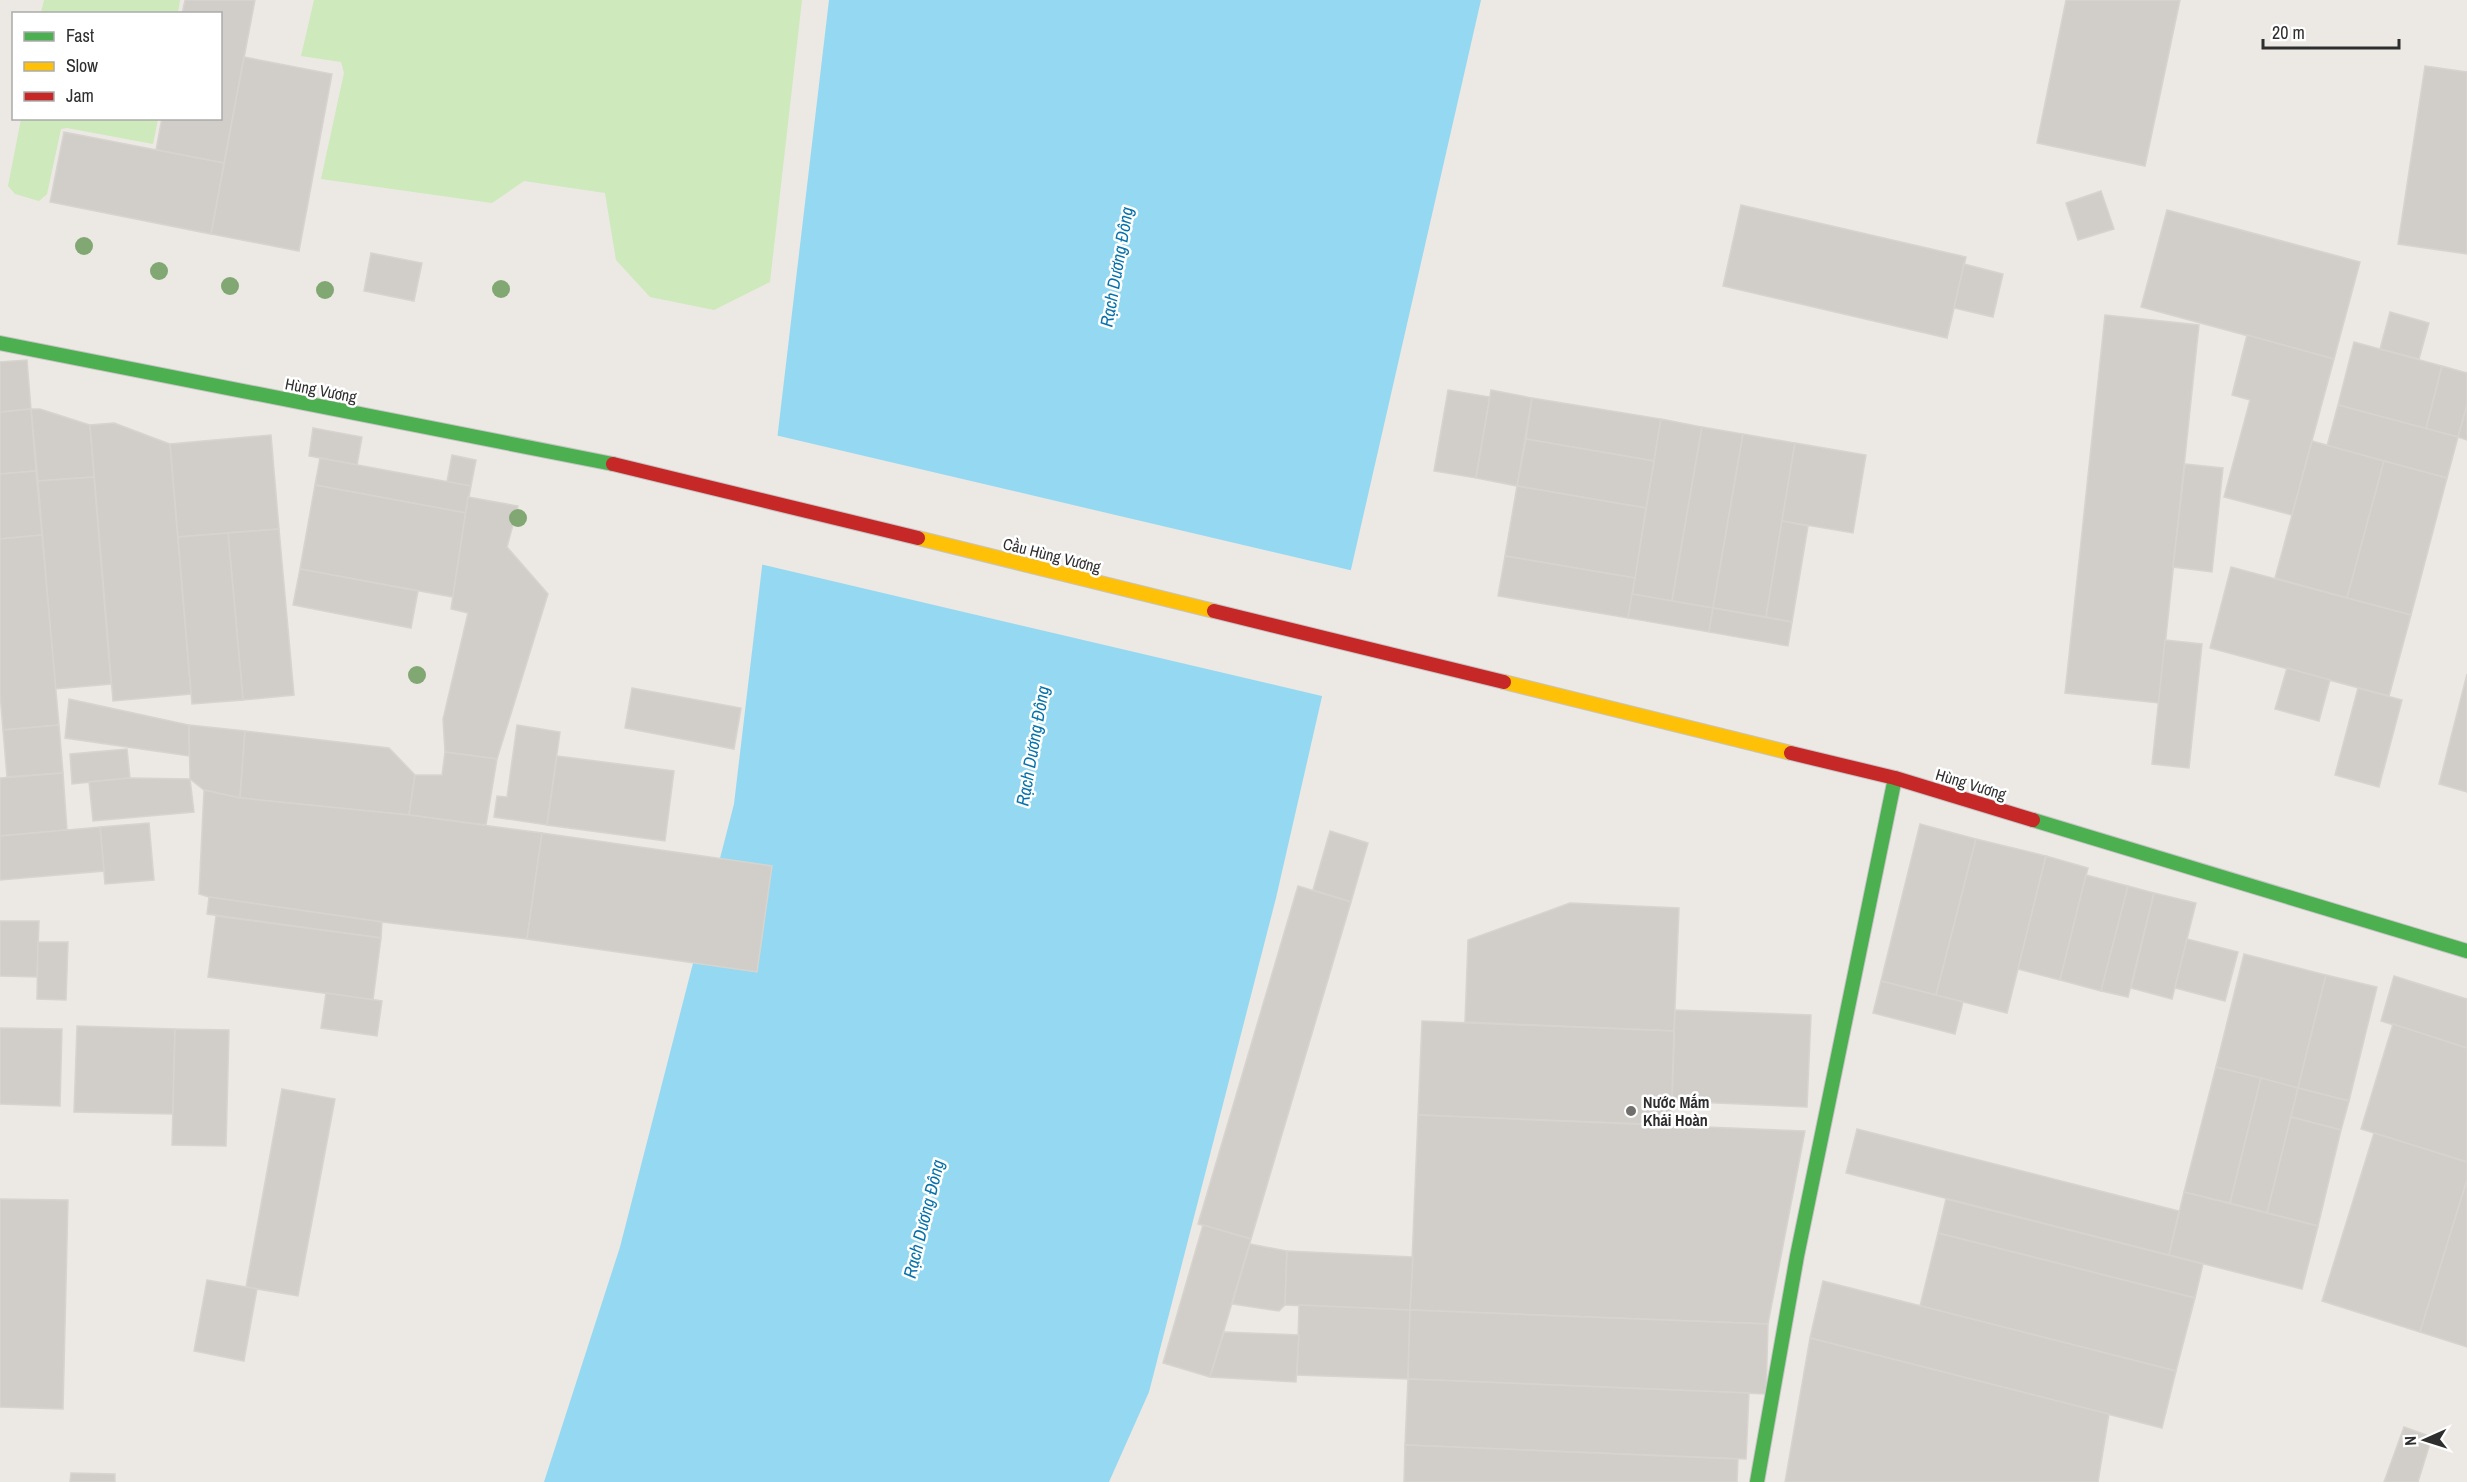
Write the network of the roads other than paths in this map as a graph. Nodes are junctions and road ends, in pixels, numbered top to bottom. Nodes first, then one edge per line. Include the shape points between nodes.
1 (0, 343) edge
2 (636, 469) joint
3 (1459, 672) joint
4 (1895, 778) junction
5 (2467, 951) edge
6 (1757, 1482) edge

1 - 2 main road, Hùng Vương
2 - 3 main road, Cầu Hùng Vương
3 - 4 main road, Hùng Vương
4 - 5 main road, Hùng Vương
4 - 6 main road via 1797,1256

